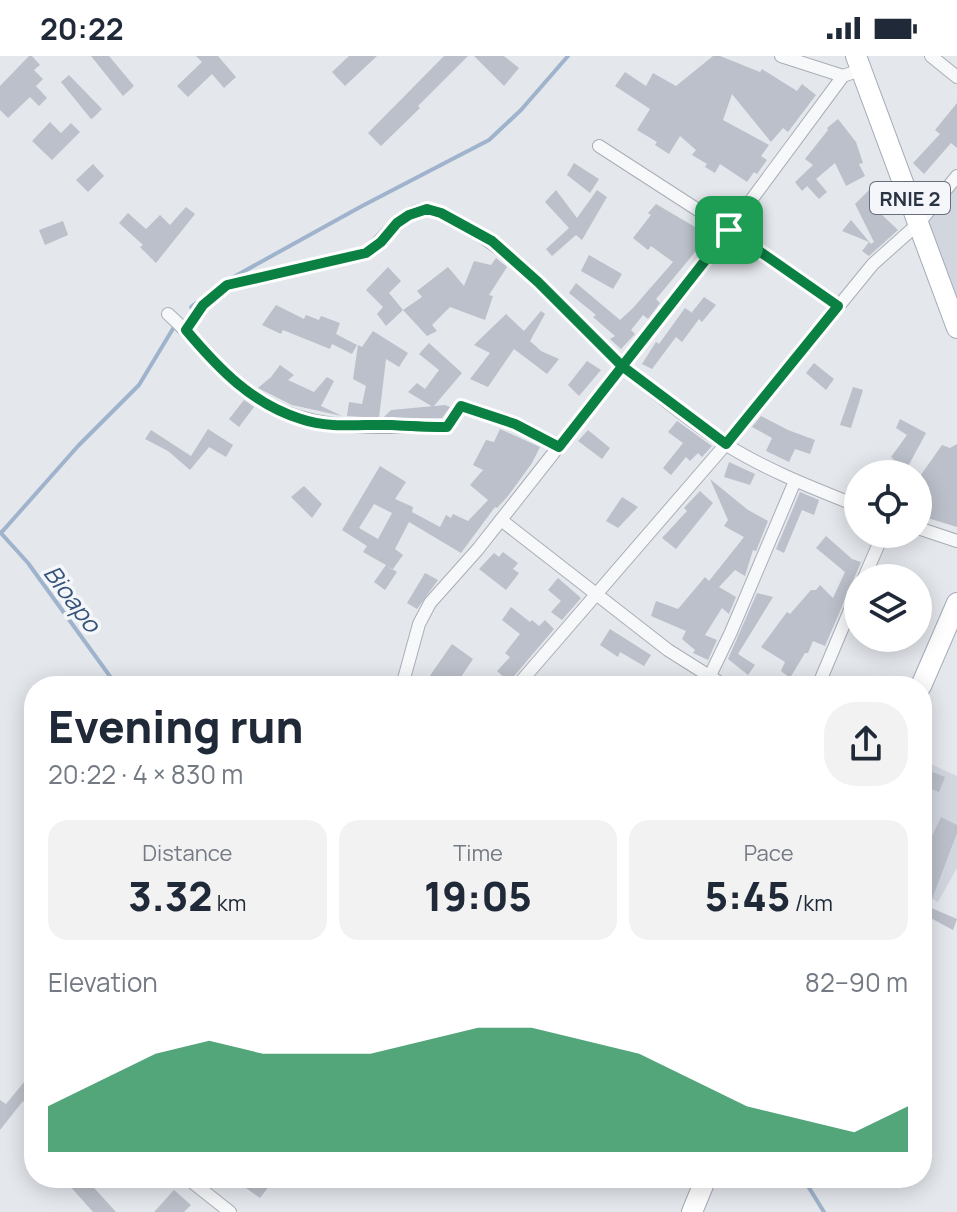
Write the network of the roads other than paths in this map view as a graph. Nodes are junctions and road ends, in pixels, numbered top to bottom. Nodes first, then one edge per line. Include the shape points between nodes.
1 (781, 56) edge
2 (931, 56) edge
3 (858, 64) edge
4 (957, 77) edge
5 (599, 146) dead end
6 (957, 176) edge
7 (919, 223) junction
8 (729, 230) junction
9 (838, 306) junction
10 (168, 314) dead end
11 (957, 328) edge
12 (186, 330) junction
13 (622, 366) junction
14 (726, 444) junction
15 (559, 447) junction
16 (795, 481) junction
17 (844, 500) edge
18 (501, 520) junction
19 (932, 533) edge
20 (957, 541) edge
21 (594, 595) junction
22 (957, 603) edge
23 (844, 624) edge
24 (405, 676) edge
25 (525, 676) edge
26 (700, 676) edge
27 (711, 676) edge
28 (822, 676) edge
29 (925, 676) edge
30 (200, 1188) edge
31 (701, 1188) edge
32 (703, 1188) edge
33 (230, 1212) edge
34 (692, 1212) edge
35 (700, 1212) edge

1 - 3 street
2 - 4 street
3 - 7 main road, RNIE 2
3 - 8 street
5 - 8 street
6 - 7 street
7 - 9 street via 873,264
7 - 11 main road, RNIE 2
8 - 9 street
8 - 13 street
9 - 14 street
10 - 12 street
12 - 13 street via 203,305 227,285 366,253 397,223 427,209 492,241
12 - 15 street via 244,390 302,420 447,427 461,406 515,424
13 - 14 street
13 - 15 street
14 - 16 street
14 - 21 street
15 - 18 street
16 - 17 street
16 - 27 street
18 - 21 street
18 - 24 street via 430,603
19 - 20 street
21 - 25 street
21 - 26 street
22 - 29 main road
23 - 28 street
30 - 33 street
31 - 34 main road
32 - 35 street

